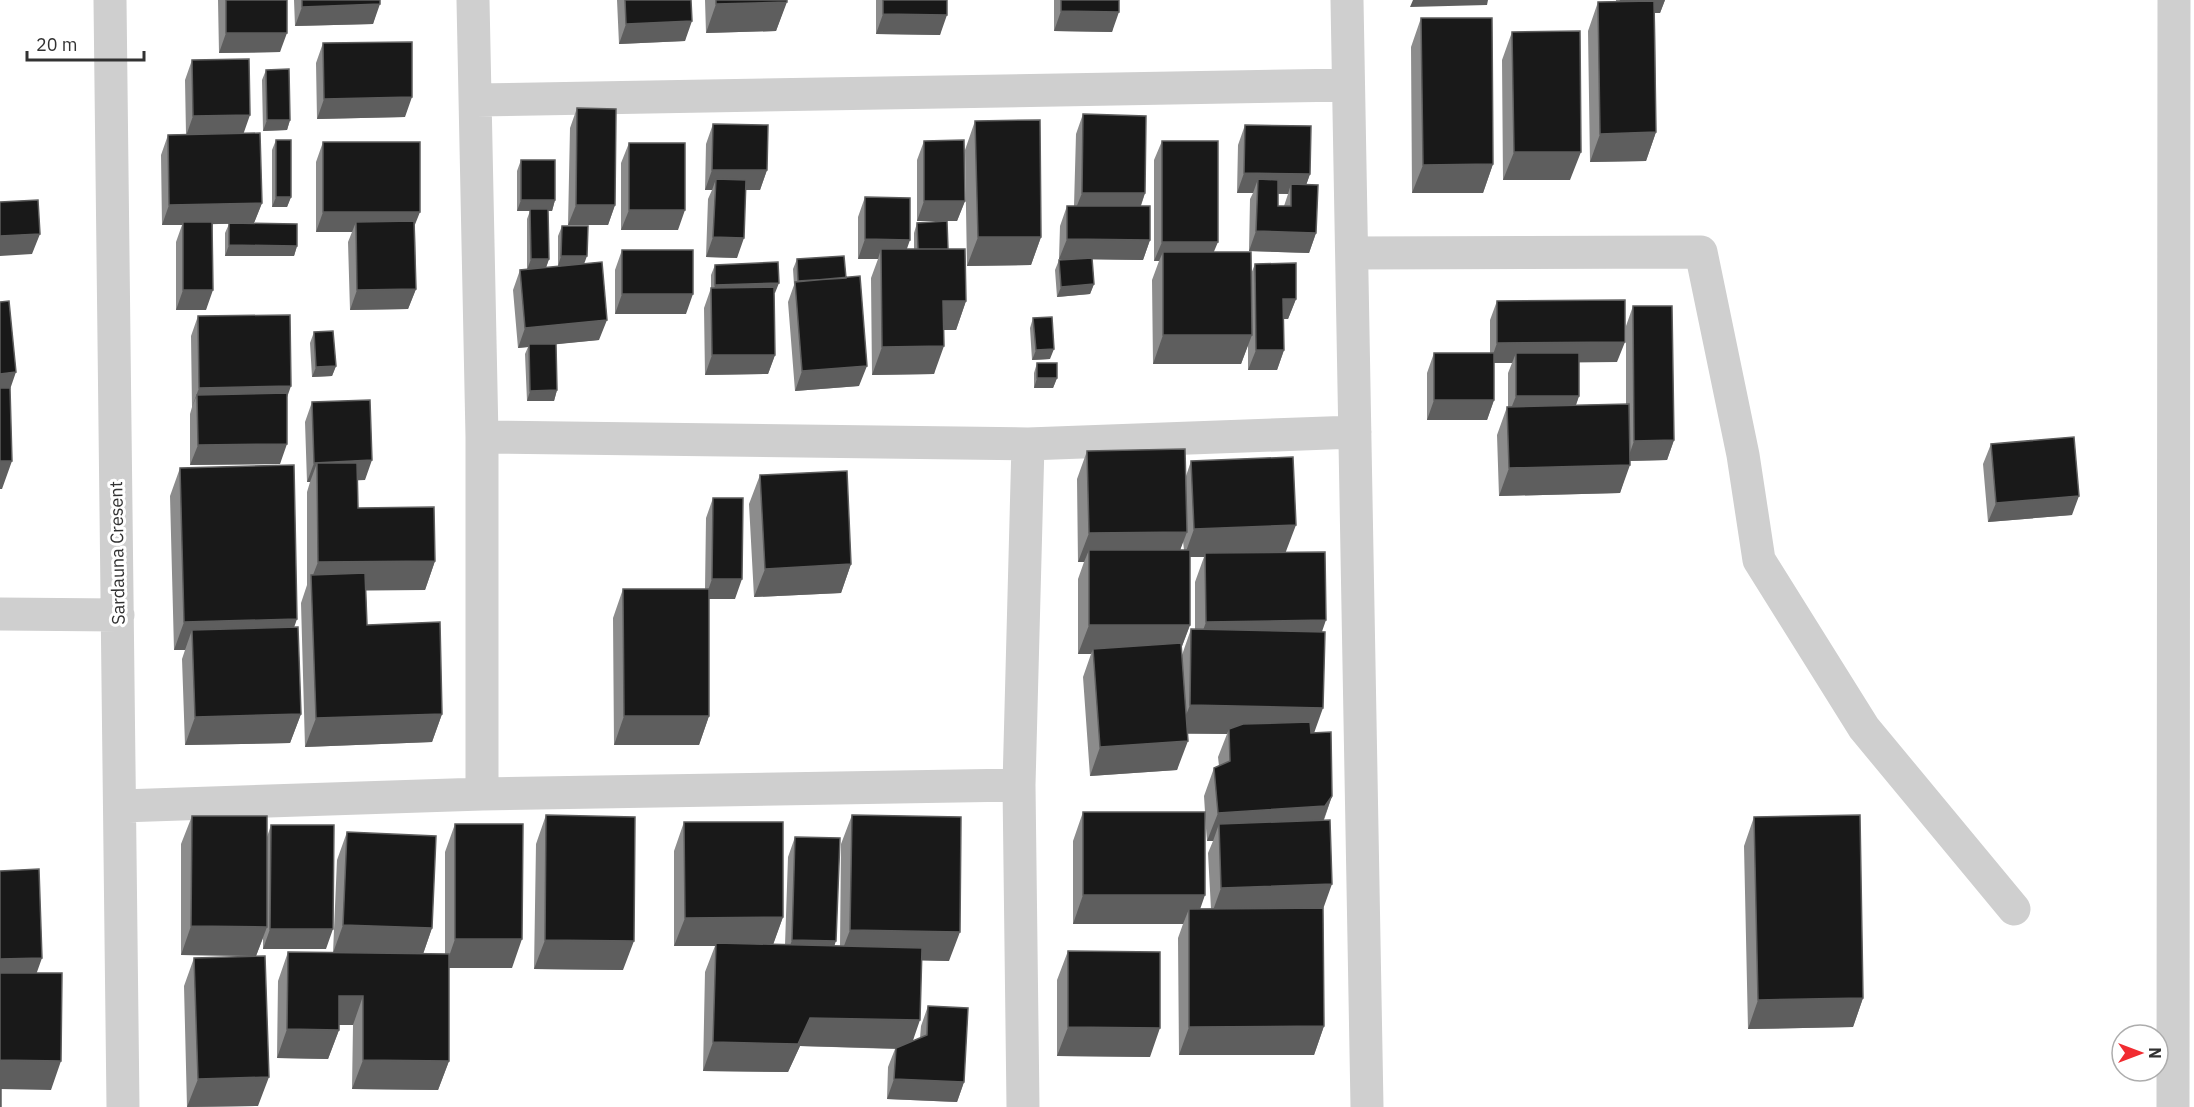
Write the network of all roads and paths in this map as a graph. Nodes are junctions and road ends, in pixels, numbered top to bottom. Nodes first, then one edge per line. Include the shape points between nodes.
1 (110, 0) edge
2 (474, 0) edge
3 (1347, 0) edge
4 (2174, 0) edge
5 (1348, 86) junction
6 (476, 100) junction
7 (1352, 253) junction
8 (1355, 432) junction
9 (482, 437) junction
10 (1028, 444) junction
11 (0, 614) edge
12 (118, 615) junction
13 (2184, 770) edge
14 (1019, 785) junction
15 (482, 794) junction
16 (121, 806) junction
17 (2014, 909) dead end
18 (123, 1107) edge
19 (1023, 1107) edge
20 (1367, 1107) edge
21 (2173, 1107) edge

1 - 12 street, Sardauna Cresent
2 - 6 street
3 - 5 street
4 - 13 street
5 - 6 street
5 - 7 street
6 - 9 street
7 - 8 street
7 - 17 street via 1701,252 1743,455 1759,560 1864,728
8 - 10 street
8 - 20 street
9 - 10 street
9 - 15 street
10 - 14 street
11 - 12 street
12 - 16 street, Sardauna Cresent
13 - 21 street
14 - 15 street
14 - 19 street
15 - 16 street
16 - 18 street, Sardauna Cresent

